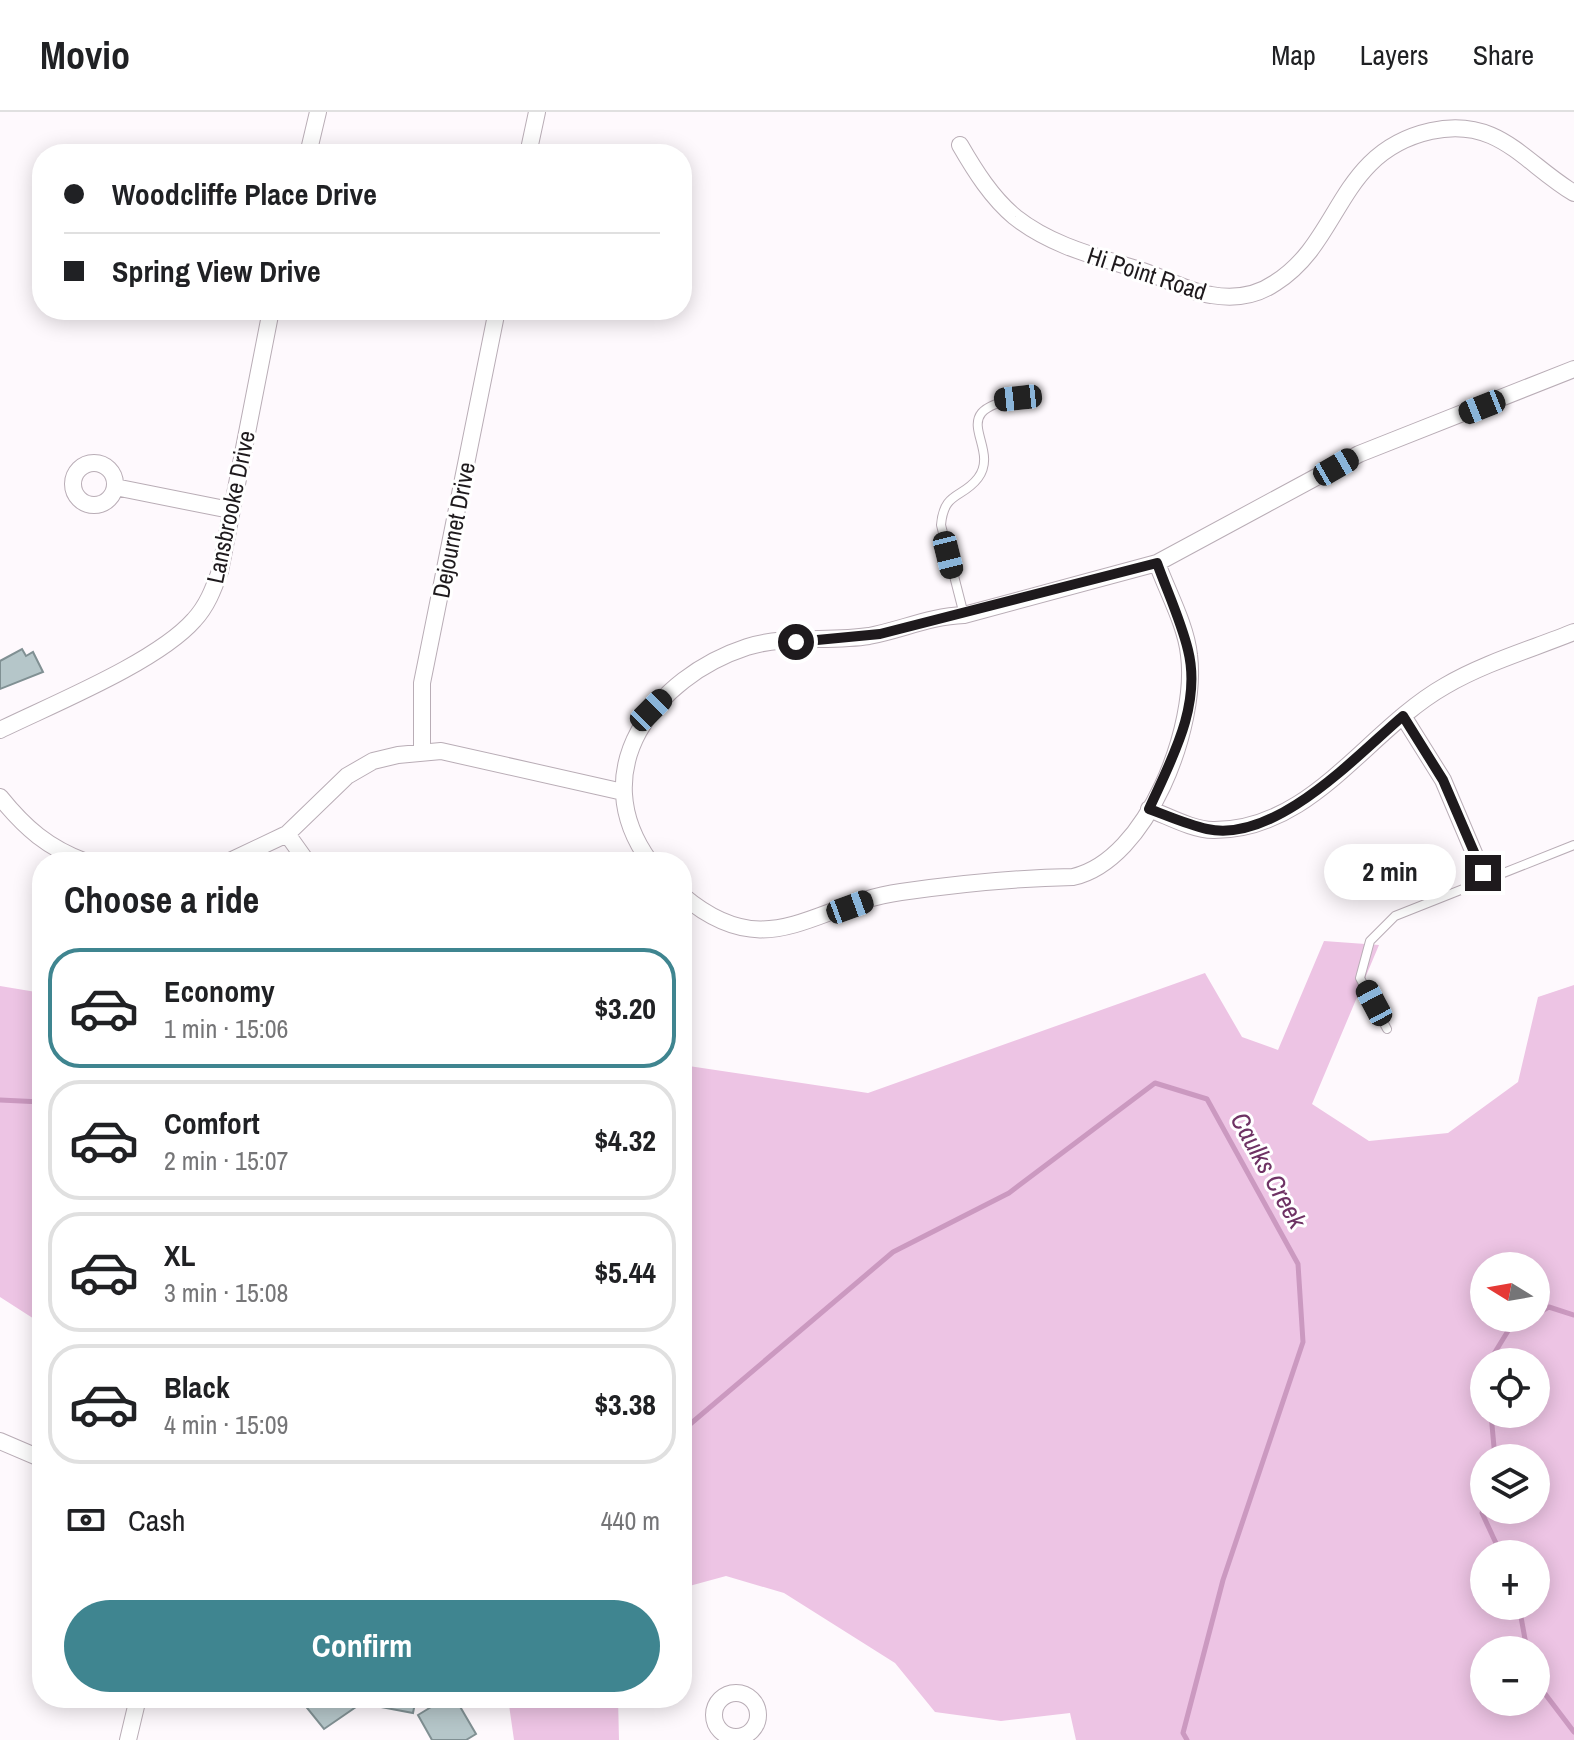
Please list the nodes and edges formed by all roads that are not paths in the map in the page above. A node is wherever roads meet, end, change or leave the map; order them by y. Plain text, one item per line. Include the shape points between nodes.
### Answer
1 (318, 112) edge
2 (537, 112) edge
3 (310, 144) edge
4 (530, 144) edge
5 (960, 145) dead end
6 (1574, 193) edge
7 (269, 320) edge
8 (495, 320) edge
9 (1574, 369) edge
10 (1037, 396) dead end
11 (115, 487) dead end
12 (230, 510) junction
13 (1157, 563) junction
14 (964, 615) junction
15 (1574, 632) edge
16 (1403, 716) junction
17 (0, 730) edge
18 (422, 751) junction
19 (623, 792) junction
20 (0, 797) edge
21 (1149, 809) junction
22 (287, 834) junction
23 (1574, 845) edge
24 (60, 852) edge
25 (249, 852) edge
26 (300, 852) edge
27 (645, 852) edge
28 (1485, 879) junction
29 (692, 902) edge
30 (1387, 1029) dead end
31 (0, 1441) edge
32 (32, 1455) edge
33 (136, 1708) edge
34 (128, 1740) edge

1 - 3 street
2 - 4 street
5 - 6 street, Hi Point Road via 980,179 1015,216 1054,241 1210,295 1249,296 1276,283 1313,248 1358,173 1387,149 1430,131 1466,128 1497,135
7 - 12 street, Lansbrooke Drive
8 - 18 street, Dejournet Drive via 422,683
9 - 13 street via 1359,454
10 - 14 lane via 999,400 983,411 977,428 984,463 979,477 949,498 942,512
11 - 12 street
12 - 17 street, Lansbrooke Drive via 220,571 193,621 163,648
13 - 14 street
13 - 21 street via 1189,652 1190,685 1186,725
14 - 19 street via 843,640 749,646 717,661 681,680 651,710 635,733
15 - 16 street via 1446,685
16 - 21 street via 1294,809 1259,825 1210,830
16 - 28 street via 1443,780
18 - 19 street
18 - 22 street via 373,761 347,776
19 - 27 street
20 - 24 street via 33,835
21 - 29 street via 1132,840 1091,873 1073,877 900,892 777,929 736,927
22 - 25 street
22 - 26 street
23 - 28 lane
28 - 30 lane via 1395,916 1370,941 1360,978
31 - 32 street
33 - 34 street

